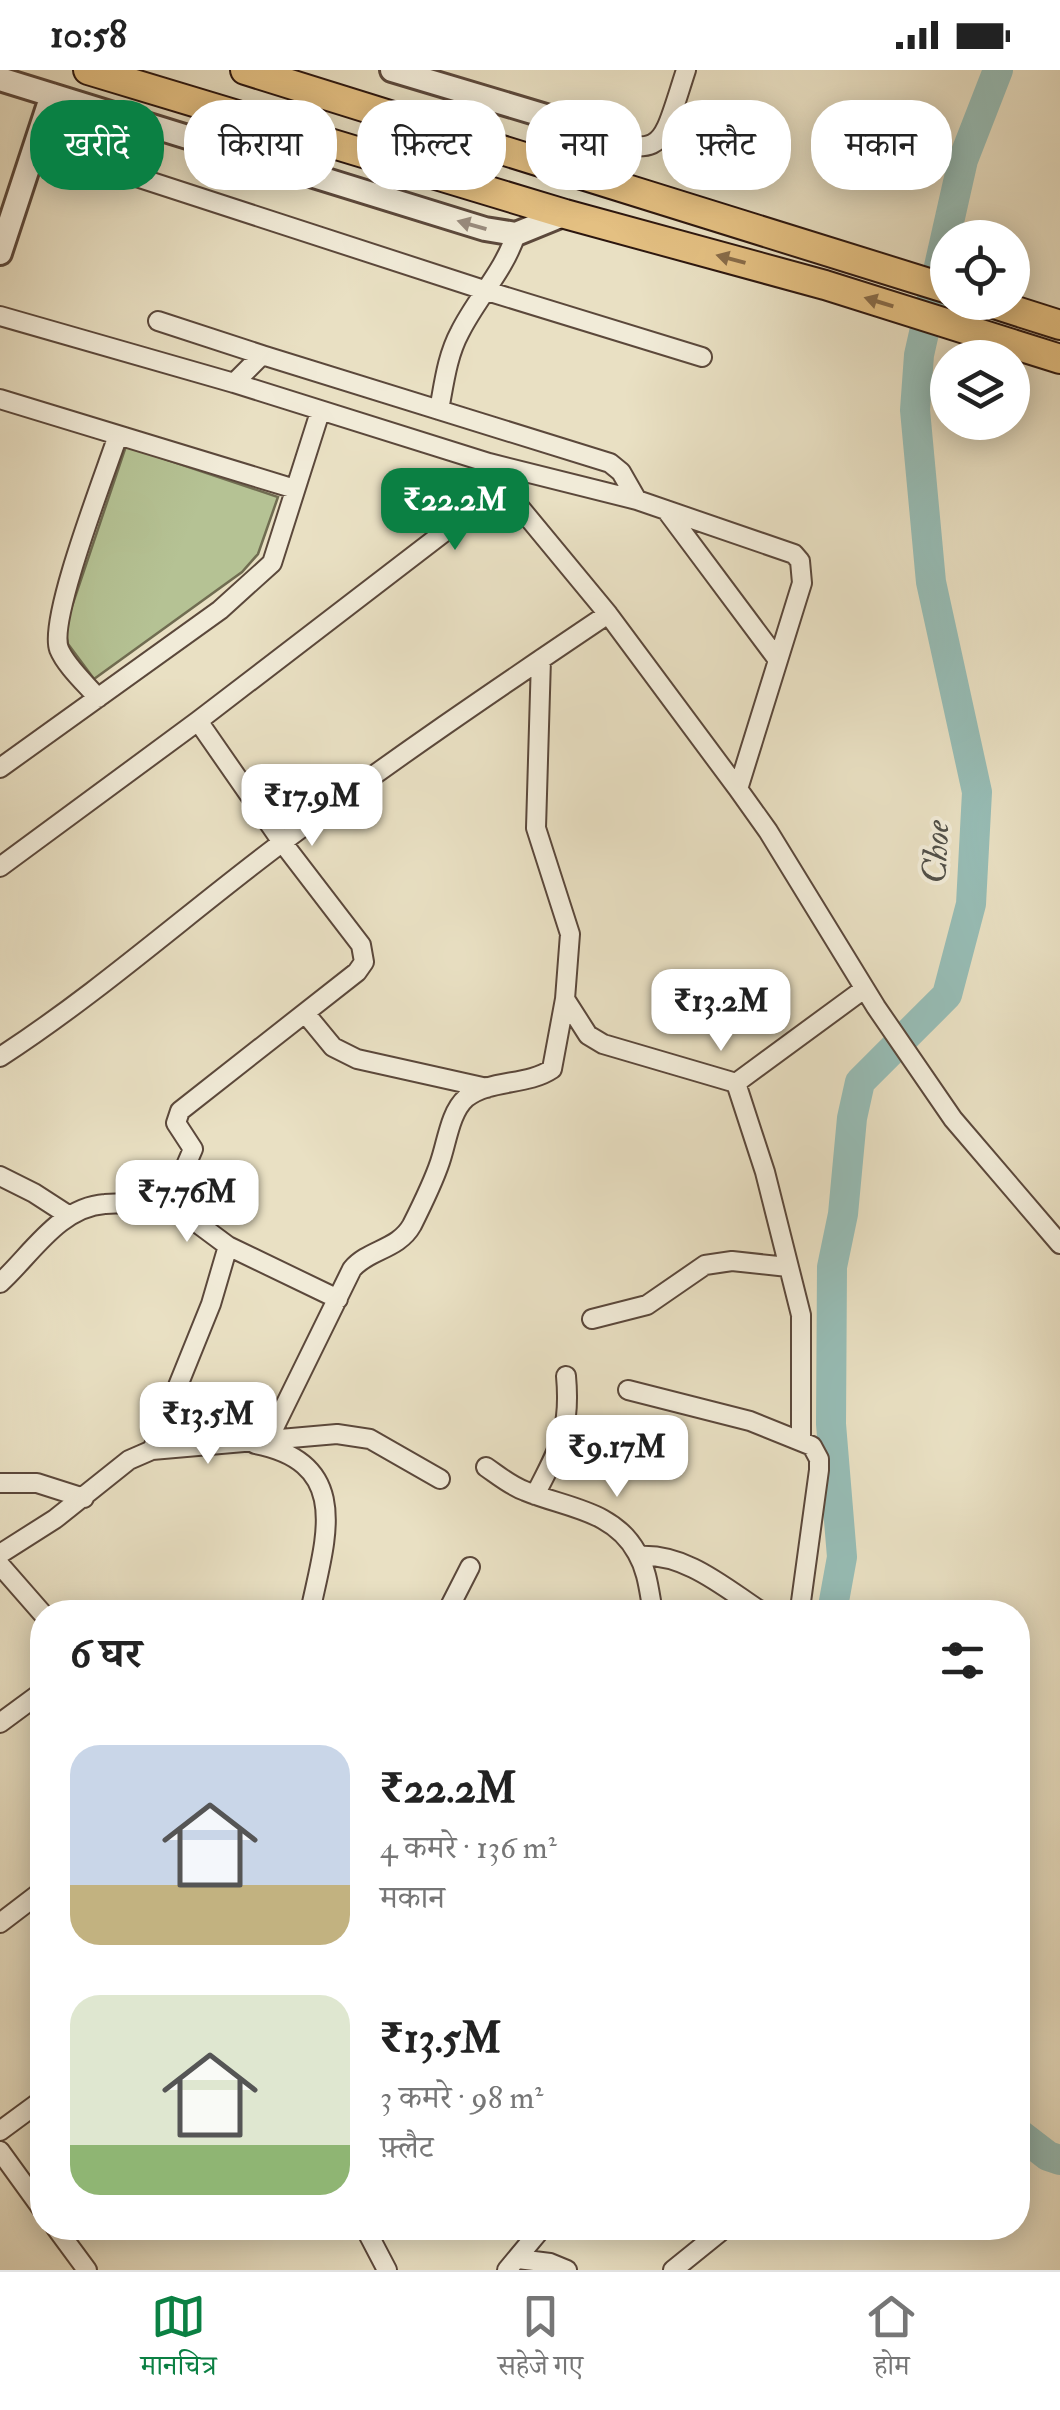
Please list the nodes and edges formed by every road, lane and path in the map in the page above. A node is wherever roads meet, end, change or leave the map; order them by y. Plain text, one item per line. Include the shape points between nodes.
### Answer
1 (88, 70) edge
2 (246, 70) edge
3 (392, 70) edge
4 (686, 70) edge
5 (0, 79) edge
6 (52, 95) junction
7 (50, 100) edge
8 (526, 111) edge
9 (642, 147) edge
10 (526, 156) edge
11 (30, 162) edge
12 (164, 186) edge
13 (635, 190) edge
14 (565, 214) junction
15 (516, 234) junction
16 (0, 253) edge
17 (930, 283) edge
18 (487, 292) junction
19 (1030, 315) edge
20 (0, 316) edge
21 (158, 321) dead end
22 (1060, 324) edge
23 (262, 356) junction
24 (702, 357) dead end
25 (1060, 359) edge
26 (234, 384) junction
27 (0, 399) edge
28 (439, 410) junction
29 (320, 412) junction
30 (118, 435) junction
31 (490, 463) junction
32 (503, 487) junction
33 (295, 489) junction
34 (638, 500) junction
35 (666, 510) junction
36 (608, 614) junction
37 (541, 659) junction
38 (778, 660) junction
39 (98, 698) junction
40 (198, 721) junction
41 (0, 768) edge
42 (738, 790) junction
43 (282, 842) junction
44 (0, 867) edge
45 (864, 989) junction
46 (566, 999) junction
47 (305, 1013) junction
48 (0, 1057) edge
49 (736, 1083) junction
50 (488, 1088) junction
51 (0, 1176) edge
52 (168, 1208) junction
53 (68, 1215) junction
54 (1060, 1244) edge
55 (228, 1246) junction
56 (788, 1267) junction
57 (0, 1283) edge
58 (338, 1299) junction
59 (592, 1320) dead end
60 (566, 1376) dead end
61 (628, 1390) dead end
62 (268, 1438) junction
63 (801, 1440) junction
64 (245, 1442) junction
65 (152, 1450) junction
66 (486, 1466) dead end
67 (440, 1479) dead end
68 (0, 1483) edge
69 (535, 1495) junction
70 (84, 1498) junction
71 (0, 1554) edge
72 (639, 1556) junction
73 (0, 1566) edge
74 (470, 1567) dead end
75 (30, 1600) edge
76 (312, 1600) edge
77 (454, 1600) edge
78 (651, 1600) edge
79 (744, 1600) edge
80 (801, 1600) edge
81 (30, 1701) edge
82 (0, 1723) edge
83 (30, 1901) edge
84 (0, 1923) edge
85 (30, 2109) edge
86 (0, 2131) edge
87 (0, 2151) edge
88 (30, 2192) edge
89 (65, 2240) edge
90 (371, 2240) edge
91 (532, 2240) edge
92 (709, 2240) edge
93 (513, 2264) edge
94 (88, 2270) edge
95 (387, 2270) edge
96 (567, 2270) edge
97 (673, 2270) edge

1 - 14 main road
2 - 10 main road
3 - 8 street
4 - 9 street via 665,136
5 - 6 street
6 - 7 street
15 -> 6 street
11 - 16 street
12 - 18 street
13 - 17 main road
14 - 15 street
25 -> 14 main road
15 - 18 street
18 - 24 street
18 - 28 street via 451,354
19 - 22 main road
20 - 26 street
21 - 23 street
23 - 26 street
23 - 28 street
26 - 29 street
27 - 30 street
28 - 34 street via 610,463
29 - 31 street
29 - 33 street
30 - 33 street
30 - 39 street via 58,626 59,648
31 - 32 street
31 - 34 street
32 - 36 street
32 - 40 street
33 - 39 street via 272,563 220,610
34 - 35 street
35 - 38 street
35 - 38 street via 800,561 802,583
36 - 37 street
36 - 42 street
37 - 43 street
37 - 46 street via 534,804 570,934
38 - 42 street
39 - 41 street
40 - 43 street
40 - 44 street
42 - 45 street
43 - 47 street via 365,954 357,972
43 - 48 street
45 - 49 street
45 - 54 street via 953,1119
46 - 49 street via 588,1035 603,1044
46 - 50 street via 552,1069
47 - 50 street via 333,1046 356,1059
47 - 52 street via 180,1111 176,1123 193,1149
49 - 56 street
50 - 58 street via 458,1106 439,1166 405,1234 358,1262
51 - 53 street
52 - 53 street via 105,1204
52 - 55 street
53 - 57 street
55 - 58 street
55 - 65 street
56 - 59 street via 732,1261 705,1266 646,1305
56 - 63 street via 800,1315
58 - 62 street
60 - 69 street via 565,1430
61 - 63 street
62 - 64 street
62 - 67 street via 370,1439
63 - 80 street via 812,1446 819,1470
64 - 65 street
64 - 76 street via 292,1454 314,1472 324,1492
65 - 70 street via 129,1460
66 - 69 street
68 - 70 street via 36,1483
69 - 72 street via 609,1522
70 - 71 street
72 - 78 street
72 - 79 street via 672,1558
73 - 75 street
74 - 77 street
81 - 82 street
83 - 84 street
85 - 86 street
87 - 88 street
89 - 94 street
90 - 95 street
91 - 93 street
92 - 97 street
93 - 96 street via 550,2263

